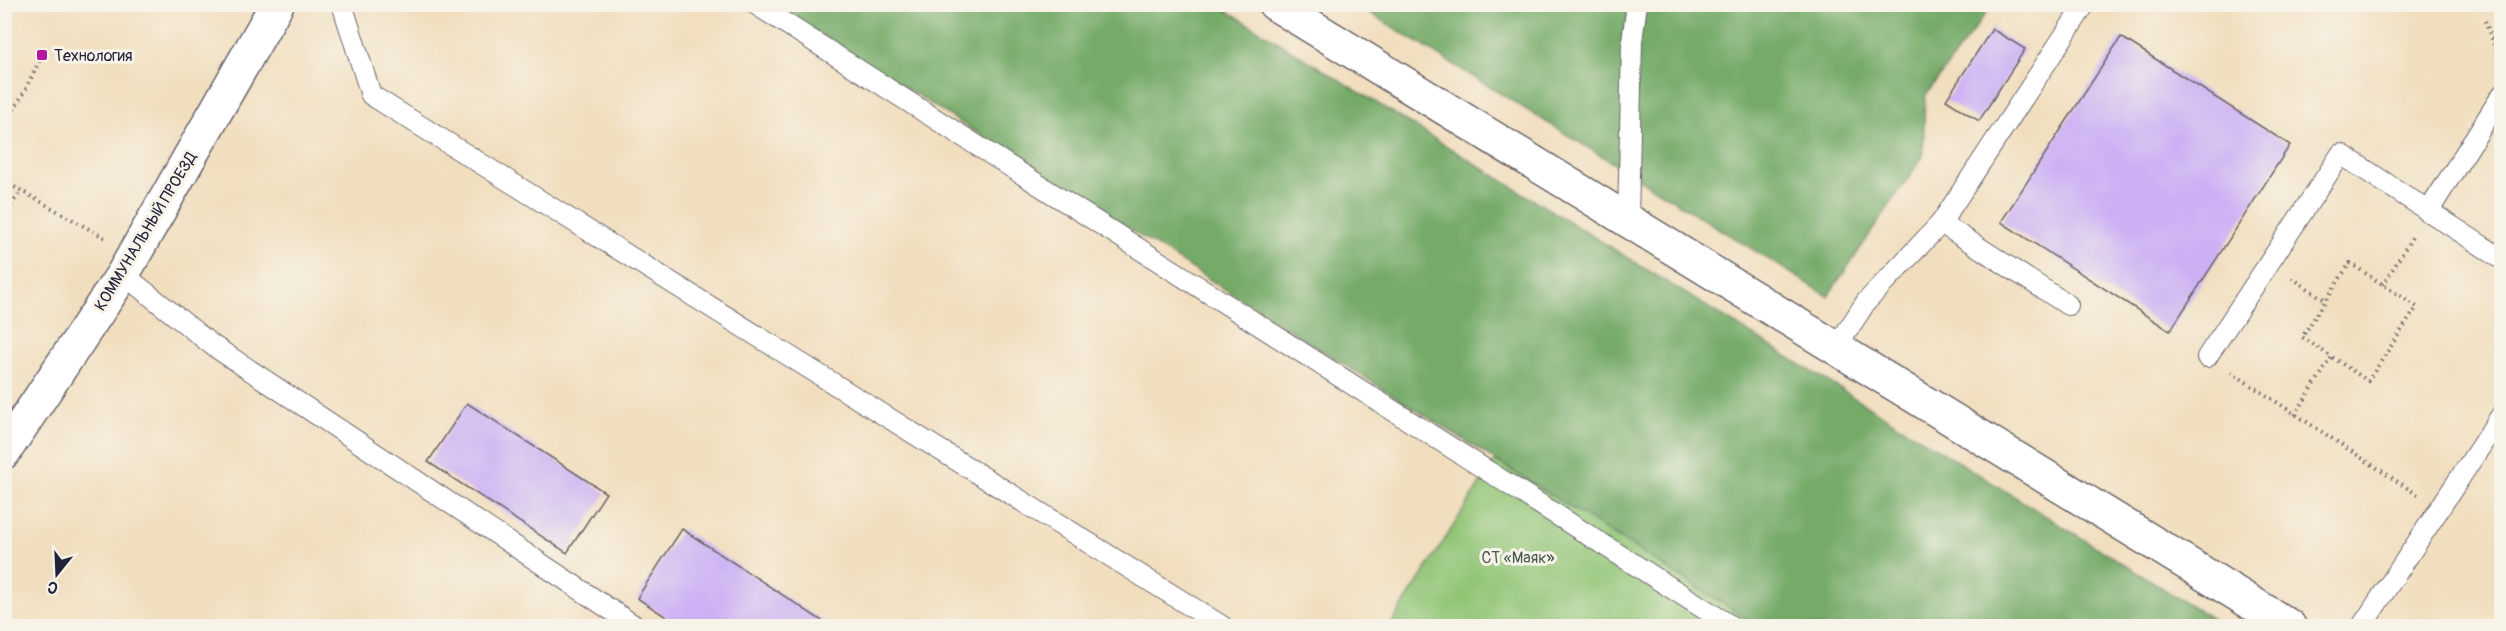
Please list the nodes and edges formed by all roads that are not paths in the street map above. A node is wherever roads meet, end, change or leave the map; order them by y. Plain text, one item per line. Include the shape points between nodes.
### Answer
1 (277, 4) edge
2 (342, 4) edge
3 (755, 4) edge
4 (1275, 4) edge
5 (1636, 4) edge
6 (2085, 4) edge
7 (2502, 95) edge
8 (2428, 212) junction
9 (1628, 220) junction
10 (1941, 223) junction
11 (2502, 259) edge
12 (128, 265) junction
13 (2068, 305) dead end
14 (1836, 348) junction
15 (2207, 357) road end
16 (2502, 414) edge
17 (4, 452) edge
18 (635, 627) edge
19 (1222, 627) edge
20 (1731, 627) edge
21 (2289, 627) edge
22 (2362, 627) edge

1 - 12 street, КОММУНАЛЬНЫЙ ПРОЕЗД
2 - 19 lane via 371,95
3 - 20 lane
4 - 9 street
5 - 9 lane
6 - 10 lane
7 - 8 lane
8 - 11 lane
8 - 15 lane via 2341,154
9 - 14 street
10 - 13 lane
10 - 14 lane via 1866,302
12 - 17 street, КОММУНАЛЬНЫЙ ПРОЕЗД
12 - 18 lane via 212,345
14 - 21 street
16 - 22 lane

